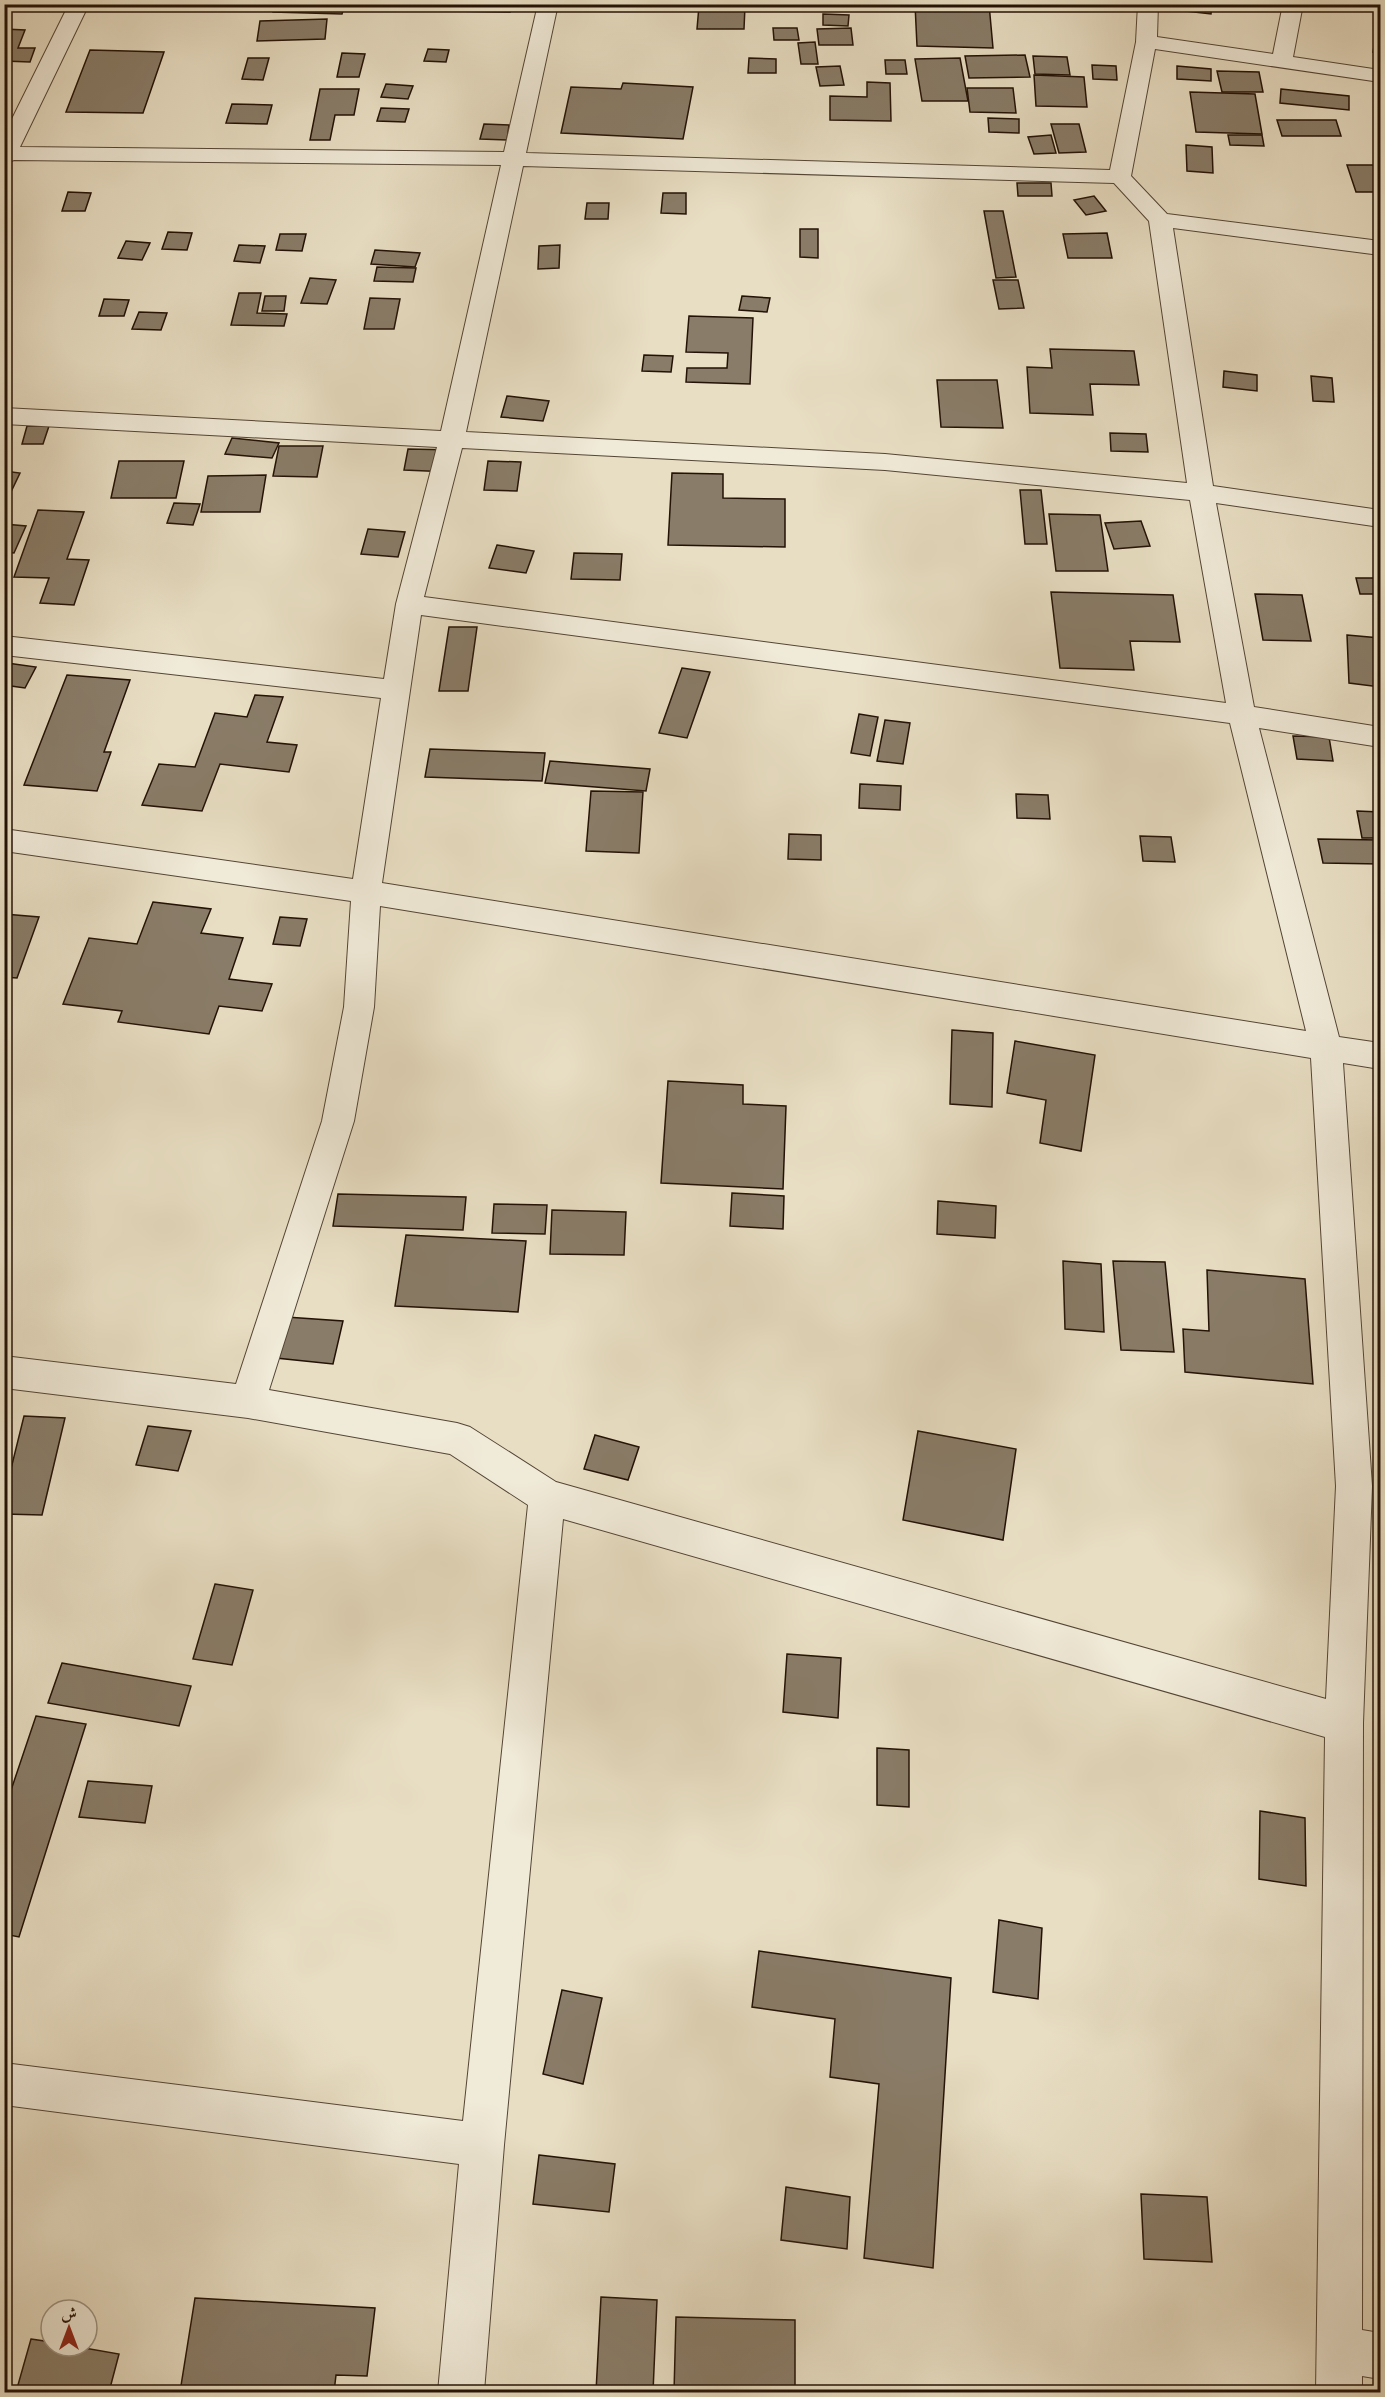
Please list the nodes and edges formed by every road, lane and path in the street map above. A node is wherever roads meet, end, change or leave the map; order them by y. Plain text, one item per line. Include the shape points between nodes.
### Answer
1 (79, 4) edge
2 (548, 4) edge
3 (1149, 4) edge
4 (1293, 4) edge
5 (1146, 42) junction
6 (1282, 62) junction
7 (1380, 76) edge
8 (5, 155) edge
9 (513, 159) junction
10 (1120, 177) junction
11 (1160, 220) junction
12 (1380, 248) edge
13 (4, 416) edge
14 (452, 438) junction
15 (1201, 493) junction
16 (1380, 518) edge
17 (409, 604) junction
18 (4, 645) edge
19 (396, 690) junction
20 (1242, 715) junction
21 (1380, 737) edge
22 (4, 840) edge
23 (366, 892) junction
24 (1326, 1047) junction
25 (1380, 1056) edge
26 (4, 1372) edge
27 (248, 1402) junction
28 (1367, 1489) edge
29 (547, 1497) junction
30 (1344, 1723) junction
31 (4, 2084) edge
32 (482, 2145) junction
33 (1353, 2366) edge
34 (461, 2392) edge

1 - 8 street
2 - 9 street
3 - 5 street
4 - 6 street
5 - 6 street
5 - 10 street
6 - 7 street
8 - 9 street
9 - 10 street
9 - 14 street
10 - 11 street
11 - 12 street
11 - 15 street
13 - 14 street
14 - 15 street via 885,462
14 - 17 street
15 - 16 street
15 - 20 street
17 - 19 street
17 - 20 street
18 - 19 street
19 - 23 street
20 - 21 street
20 - 24 street
22 - 23 street
23 - 24 street
23 - 27 street via 359,1007 338,1120
24 - 25 street
24 - 28 street
26 - 27 street
27 - 29 street via 457,1439
28 - 30 street
29 - 30 street
29 - 32 street
30 - 33 street
31 - 32 street
32 - 34 street

